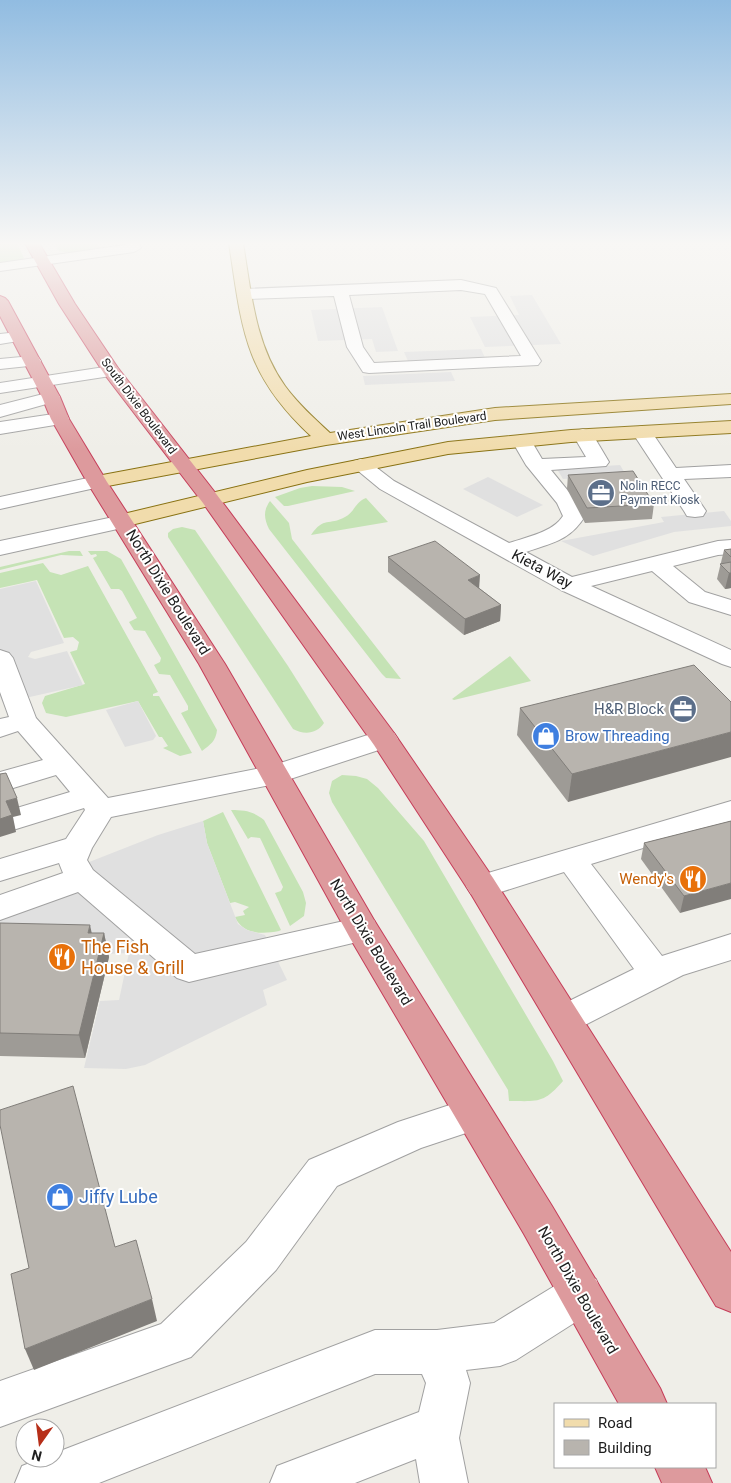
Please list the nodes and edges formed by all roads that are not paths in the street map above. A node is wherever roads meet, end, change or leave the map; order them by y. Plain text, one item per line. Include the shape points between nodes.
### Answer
1 (3, 312) edge
2 (73, 312) edge
3 (247, 312) edge
4 (346, 312) edge
5 (504, 312) edge
6 (18, 337) junction
7 (0, 339) edge
8 (32, 361) junction
9 (0, 364) edge
10 (112, 371) junction
11 (0, 388) edge
12 (46, 389) junction
13 (731, 399) edge
14 (0, 411) edge
15 (60, 419) junction
16 (731, 427) edge
17 (0, 428) edge
18 (642, 432) junction
19 (583, 436) junction
20 (326, 439) junction
21 (522, 441) junction
22 (361, 465) junction
23 (184, 466) junction
24 (536, 466) junction
25 (731, 470) edge
26 (670, 474) junction
27 (97, 482) junction
28 (210, 499) junction
29 (0, 503) edge
30 (695, 511) dead end
31 (123, 521) junction
32 (731, 547) edge
33 (0, 548) edge
34 (508, 551) junction
35 (656, 563) junction
36 (568, 584) junction
37 (731, 608) edge
38 (0, 658) edge
39 (731, 658) edge
40 (12, 724) edge
41 (384, 739) junction
42 (61, 764) junction
43 (275, 775) junction
44 (0, 782) edge
45 (95, 803) junction
46 (731, 811) edge
47 (0, 824) edge
48 (571, 859) junction
49 (78, 863) junction
50 (0, 870) edge
51 (482, 886) junction
52 (0, 887) edge
53 (0, 908) edge
54 (362, 929) junction
55 (731, 947) edge
56 (656, 974) junction
57 (565, 1019) junction
58 (474, 1114) junction
59 (731, 1291) edge
60 (581, 1294) junction
61 (437, 1352) junction
62 (643, 1403) edge
63 (0, 1404) edge
64 (437, 1428) junction
65 (680, 1468) edge
66 (39, 1483) edge
67 (294, 1483) edge
68 (444, 1483) edge
69 (688, 1483) edge

1 - 6 highway
2 - 10 highway, South Dixie Boulevard
3 - 20 main road via 260,356 273,382 303,418
4 - 5 street via 355,347 369,368 532,360
6 - 7 street
6 - 8 highway
8 - 9 street
8 - 12 highway
10 - 12 street
10 - 23 highway, South Dixie Boulevard
11 - 12 street
12 - 14 street
12 - 15 highway
13 - 20 main road, West Lincoln Trail Boulevard via 495,414
15 - 17 street
15 - 27 highway
16 - 18 main road, West Lincoln Trail Boulevard
18 - 19 main road, West Lincoln Trail Boulevard
18 - 26 street
19 - 21 main road, West Lincoln Trail Boulevard
19 - 24 street via 599,462
20 - 23 main road, West Lincoln Trail Boulevard
21 - 22 main road, West Lincoln Trail Boulevard via 448,448
21 - 24 street
22 - 28 main road, West Lincoln Trail Boulevard
22 - 34 street, Kieta Way via 387,485
23 - 27 main road, West Lincoln Trail Boulevard
23 - 28 highway
24 - 34 street via 566,501 574,516 568,526 551,536
25 - 26 street
26 - 30 street
27 - 29 street
27 - 31 highway, North Dixie Boulevard
28 - 31 main road, West Lincoln Trail Boulevard
28 - 41 highway
31 - 33 street
31 - 43 highway, North Dixie Boulevard via 212,664
32 - 35 street
34 - 36 street, Kieta Way
35 - 36 street
35 - 37 street via 697,597
36 - 39 street, Kieta Way
38 - 40 street
40 - 42 street
41 - 43 street
41 - 51 highway
42 - 44 street
42 - 45 street
43 - 45 street
43 - 54 highway, North Dixie Boulevard
45 - 47 street
45 - 49 street
46 - 48 street
48 - 51 street
48 - 56 street
49 - 50 street
49 - 52 street
49 - 53 street
49 - 54 street via 189,969
51 - 57 highway
54 - 58 highway, North Dixie Boulevard
55 - 56 street
56 - 57 street
57 - 59 highway
58 - 60 highway, North Dixie Boulevard
58 - 63 street via 412,1134 323,1174 261,1256 175,1341
60 - 61 street via 500,1344
60 - 62 highway, North Dixie Boulevard
61 - 64 street via 448,1382
61 - 66 street via 376,1352
64 - 67 street
64 - 68 street
65 - 69 highway

